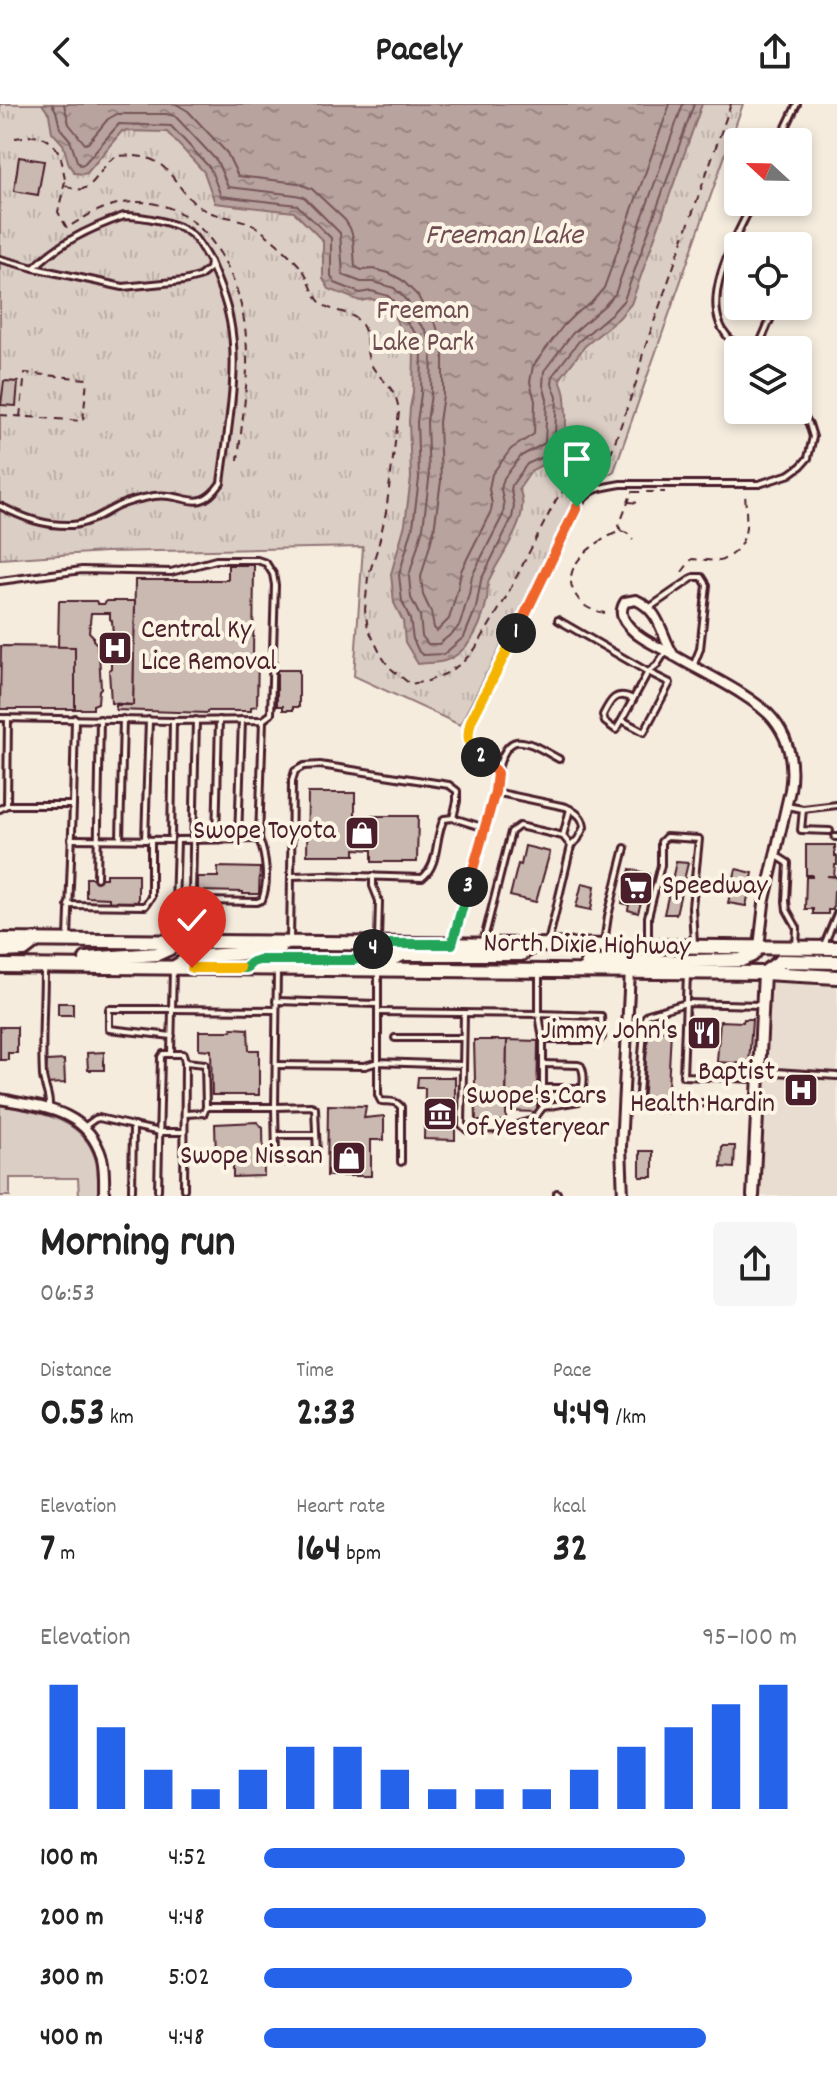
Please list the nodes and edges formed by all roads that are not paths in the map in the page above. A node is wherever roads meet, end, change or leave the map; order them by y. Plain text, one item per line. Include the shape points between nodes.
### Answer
1 (797, 104) edge
2 (786, 128) edge
3 (747, 216) edge
4 (0, 259) edge
5 (210, 262) junction
6 (34, 268) junction
7 (728, 336) edge
8 (809, 424) edge
9 (0, 506) edge
10 (0, 581) edge
11 (649, 608) junction
12 (558, 620) dead end
13 (670, 653) junction
14 (692, 667) junction
15 (648, 672) junction
16 (633, 699) junction
17 (0, 718) edge
18 (8, 718) junction
19 (75, 718) junction
20 (100, 719) junction
21 (123, 719) junction
22 (149, 720) junction
23 (196, 720) junction
24 (219, 720) junction
25 (242, 720) junction
26 (263, 720) junction
27 (622, 720) junction
28 (173, 721) junction
29 (559, 759) dead end
30 (497, 773) junction
31 (495, 792) junction
32 (7, 805) junction
33 (73, 805) junction
34 (837, 805) edge
35 (786, 806) junction
36 (0, 809) edge
37 (570, 809) junction
38 (803, 809) junction
39 (453, 818) junction
40 (485, 828) junction
41 (830, 831) dead end
42 (563, 836) junction
43 (71, 839) junction
44 (98, 839) junction
45 (120, 839) junction
46 (216, 839) junction
47 (238, 839) junction
48 (259, 839) junction
49 (148, 840) junction
50 (174, 840) junction
51 (193, 840) junction
52 (571, 846) junction
53 (625, 848) dead end
54 (775, 855) junction
55 (291, 876) junction
56 (373, 876) junction
57 (97, 878) dead end
58 (96, 898) dead end
59 (68, 905) junction
60 (96, 906) junction
61 (837, 914) edge
62 (0, 940) edge
63 (37, 940) junction
64 (68, 941) junction
65 (174, 942) junction
66 (290, 943) junction
67 (372, 943) junction
68 (452, 944) junction
69 (483, 944) junction
70 (604, 945) junction
71 (541, 946) junction
72 (648, 946) junction
73 (694, 946) junction
74 (759, 947) junction
75 (796, 947) junction
76 (823, 948) junction
77 (837, 948) edge
78 (0, 951) edge
79 (837, 962) edge
80 (3, 966) edge
81 (44, 966) junction
82 (173, 968) junction
83 (246, 968) junction
84 (277, 968) junction
85 (378, 969) junction
86 (497, 970) junction
87 (539, 971) junction
88 (630, 971) junction
89 (687, 972) junction
90 (764, 973) junction
91 (837, 977) edge
92 (276, 1001) junction
93 (686, 1003) junction
94 (378, 1004) junction
95 (762, 1006) junction
96 (172, 1009) junction
97 (276, 1010) junction
98 (378, 1012) junction
99 (464, 1013) junction
100 (539, 1014) junction
101 (172, 1036) junction
102 (395, 1038) dead end
103 (463, 1038) junction
104 (543, 1040) junction
105 (171, 1053) junction
106 (185, 1062) junction
107 (378, 1062) junction
108 (543, 1064) junction
109 (276, 1065) junction
110 (462, 1065) junction
111 (759, 1075) junction
112 (837, 1076) edge
113 (543, 1088) junction
114 (583, 1088) junction
115 (0, 1099) edge
116 (757, 1106) junction
117 (206, 1107) junction
118 (275, 1107) junction
119 (543, 1107) junction
120 (49, 1109) junction
121 (184, 1114) junction
122 (133, 1126) junction
123 (83, 1128) junction
124 (160, 1132) junction
125 (184, 1132) junction
126 (276, 1135) junction
127 (316, 1135) junction
128 (401, 1162) dead end
129 (184, 1189) dead end
130 (132, 1190) dead end
131 (158, 1190) dead end
132 (104, 1196) edge
133 (623, 1196) edge
134 (753, 1196) edge

1 - 2 lane
3 - 7 lane via 717,285 718,320
4 - 6 lane
5 - 6 lane via 199,277 123,287
5 - 6 lane via 192,235 162,222 124,216 59,247
5 - 9 lane via 224,296 233,344 221,483 213,494 203,501 162,495 139,499 76,525 34,522
8 - 30 lane via 813,437 808,458 790,474 759,484 621,484 587,493 471,721 472,749
10 - 26 lane via 82,570 171,572 216,560 266,563 275,585 271,714
11 - 13 street
11 - 13 street via 630,600 622,606 622,616 633,631
11 - 14 lane via 694,577 705,580 700,649
12 - 15 lane
13 - 14 street
13 - 15 lane
14 - 35 street via 753,701 779,728 792,764
15 - 16 lane
15 - 27 lane via 670,683 644,732
16 - 27 lane
16 - 27 lane via 612,698 603,715 616,730
17 - 18 lane
18 - 19 lane
18 - 32 lane
19 - 20 lane
19 - 33 lane
20 - 21 lane
20 - 44 lane
21 - 22 lane
21 - 45 lane
22 - 28 lane
22 - 49 lane
23 - 24 lane
23 - 28 lane
23 - 51 lane
24 - 25 lane
24 - 46 lane
25 - 26 lane
25 - 47 lane
26 - 48 lane
28 - 50 lane
29 - 30 lane via 517,741 507,746
30 - 31 lane
31 - 37 lane
31 - 40 lane
32 - 33 lane
32 - 36 lane
33 - 43 lane
34 - 38 lane
35 - 38 lane
35 - 54 street
37 - 42 lane
37 - 52 lane via 584,827
38 - 41 lane via 801,830
39 - 40 lane
39 - 55 lane via 457,791 449,785 304,766 292,781
39 - 56 lane via 440,826 434,861 422,878
40 - 68 lane
42 - 52 lane
42 - 69 lane via 524,826 511,832
43 - 44 lane
43 - 59 lane
44 - 45 lane
44 - 57 lane
45 - 49 lane
46 - 47 lane
46 - 51 lane
47 - 48 lane
48 - 51 lane via 265,892 257,902 195,899
49 - 50 lane
49 - 60 lane via 149,902
50 - 51 lane
50 - 65 lane
52 - 71 lane
53 - 70 lane
54 - 74 street
54 - 75 lane via 788,863 786,901 797,928
55 - 56 lane
55 - 66 lane
56 - 67 lane via 379,901
58 - 60 lane
59 - 60 lane
59 - 64 lane
61 - 76 lane
62 - 63 main road, North Dixie Highway
63 - 64 main road, North Dixie Highway
63 - 78 main road via 24,950
64 - 65 main road, North Dixie Highway
65 - 66 main road, North Dixie Highway
65 - 80 main road via 157,954 15,958
66 - 67 main road, North Dixie Highway
67 - 68 main road, North Dixie Highway
67 - 82 main road via 356,951 271,950 191,957
67 - 83 main road via 366,957 354,960 259,960
68 - 69 main road, North Dixie Highway
69 - 71 main road, North Dixie Highway
70 - 71 main road, North Dixie Highway
70 - 72 main road, North Dixie Highway
71 - 85 main road via 521,954 403,954
72 - 73 main road, North Dixie Highway
72 - 73 lane via 648,917 666,837 699,839
73 - 74 main road, North Dixie Highway
74 - 75 main road, North Dixie Highway
74 - 86 main road via 741,960 507,965
75 - 76 main road, North Dixie Highway
76 - 77 main road, North Dixie Highway
79 - 90 main road via 781,961
80 - 81 main road, North Dixie Highway
81 - 82 main road, North Dixie Highway
81 - 120 lane via 43,1080
82 - 83 main road, North Dixie Highway
82 - 96 lane
83 - 84 main road, North Dixie Highway
84 - 85 main road, North Dixie Highway
84 - 92 lane
85 - 86 main road, North Dixie Highway
85 - 94 lane
86 - 87 main road, North Dixie Highway
87 - 88 main road, North Dixie Highway
87 - 100 lane
88 - 89 main road, North Dixie Highway
88 - 133 street
89 - 90 main road, North Dixie Highway
89 - 93 lane
90 - 91 main road, North Dixie Highway
90 - 95 street
92 - 94 lane
92 - 97 lane
93 - 95 lane
93 - 111 lane via 683,1076
93 - 116 lane via 645,1018 638,1106
94 - 98 lane
95 - 111 street
96 - 97 lane
96 - 101 lane
96 - 101 lane via 112,1008 107,1026 112,1031
97 - 109 lane
98 - 99 lane
98 - 107 lane
99 - 100 lane
99 - 103 lane
100 - 104 lane
100 - 104 lane via 602,1019 602,1037 596,1041
101 - 105 lane
102 - 103 lane
103 - 110 lane
104 - 108 lane
105 - 106 lane via 183,1054
105 - 124 lane via 161,1057
106 - 117 lane via 205,1064
106 - 121 lane
107 - 109 lane
107 - 110 lane
107 - 128 lane via 381,1101 401,1107
108 - 113 lane
108 - 114 lane via 581,1066
109 - 118 lane
110 - 119 lane via 464,1129 505,1129 533,1120
111 - 112 lane
111 - 116 street
113 - 114 lane
113 - 119 lane
114 - 119 lane via 579,1101
115 - 120 street
116 - 134 street
117 - 118 lane
117 - 121 lane via 204,1113
118 - 126 lane
118 - 127 lane via 315,1108
120 - 123 street
121 - 125 lane
122 - 123 lane via 99,1118
122 - 124 lane
122 - 130 lane
123 - 132 street via 104,1166
124 - 125 lane
124 - 131 lane
125 - 129 lane
126 - 127 lane
126 - 127 lane via 276,1156 283,1162 315,1160

